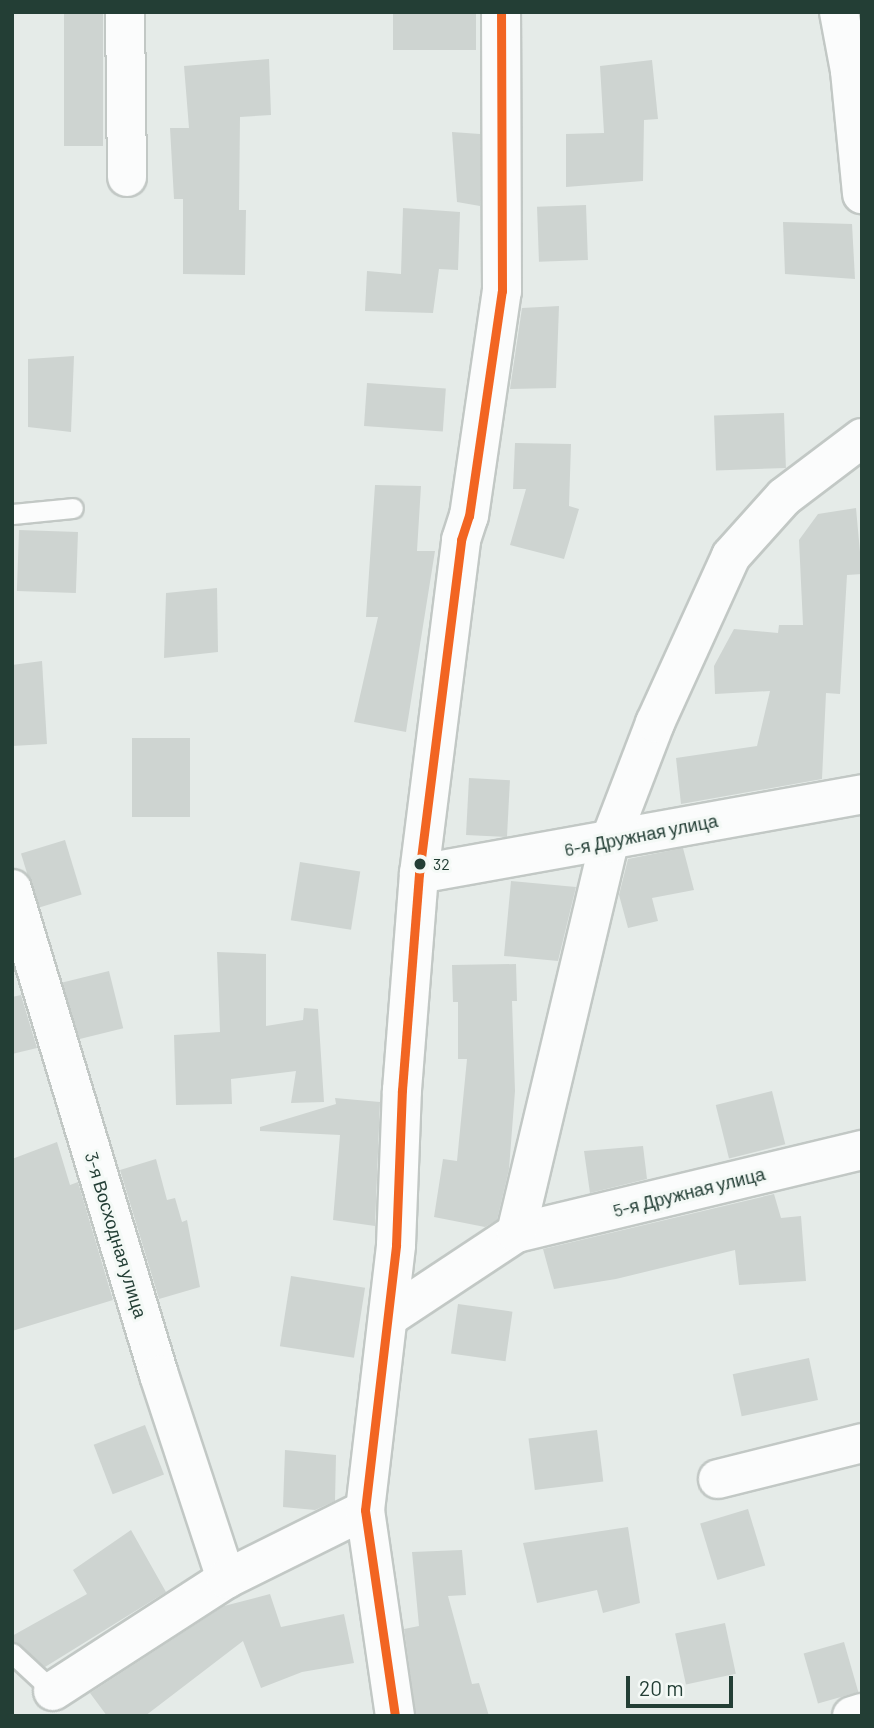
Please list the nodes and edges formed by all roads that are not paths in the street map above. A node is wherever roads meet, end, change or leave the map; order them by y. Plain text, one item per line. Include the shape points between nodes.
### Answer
1 (125, 12) edge
2 (501, 12) edge
3 (839, 12) edge
4 (857, 96) edge
5 (127, 177) dead end
6 (862, 194) edge
7 (862, 438) edge
8 (73, 508) dead end
9 (12, 514) edge
10 (862, 794) edge
11 (609, 843) junction
12 (419, 874) junction
13 (12, 889) edge
14 (862, 1150) edge
15 (516, 1233) junction
16 (389, 1317) junction
17 (862, 1443) edge
18 (718, 1479) dead end
19 (365, 1510) junction
20 (226, 1579) junction
21 (12, 1653) edge
22 (53, 1691) joint
23 (862, 1713) edge
24 (395, 1716) edge
25 (852, 1716) edge

1 - 5 street
2 - 12 street via 502,291 469,516 460,540
3 - 4 street
4 - 6 street
7 - 11 street via 784,498 732,556 655,723
8 - 9 lane
10 - 11 street, 6-я Дружная улица
11 - 12 street, 6-я Дружная улица
11 - 15 street
12 - 16 street
13 - 20 street, 3-я Восходная улица via 159,1376
14 - 15 street, 5-я Дружная улица
15 - 16 street, 5-я Дружная улица
16 - 19 street
17 - 18 street
19 - 20 street
19 - 24 street
20 - 22 street
21 - 22 lane
23 - 25 street

